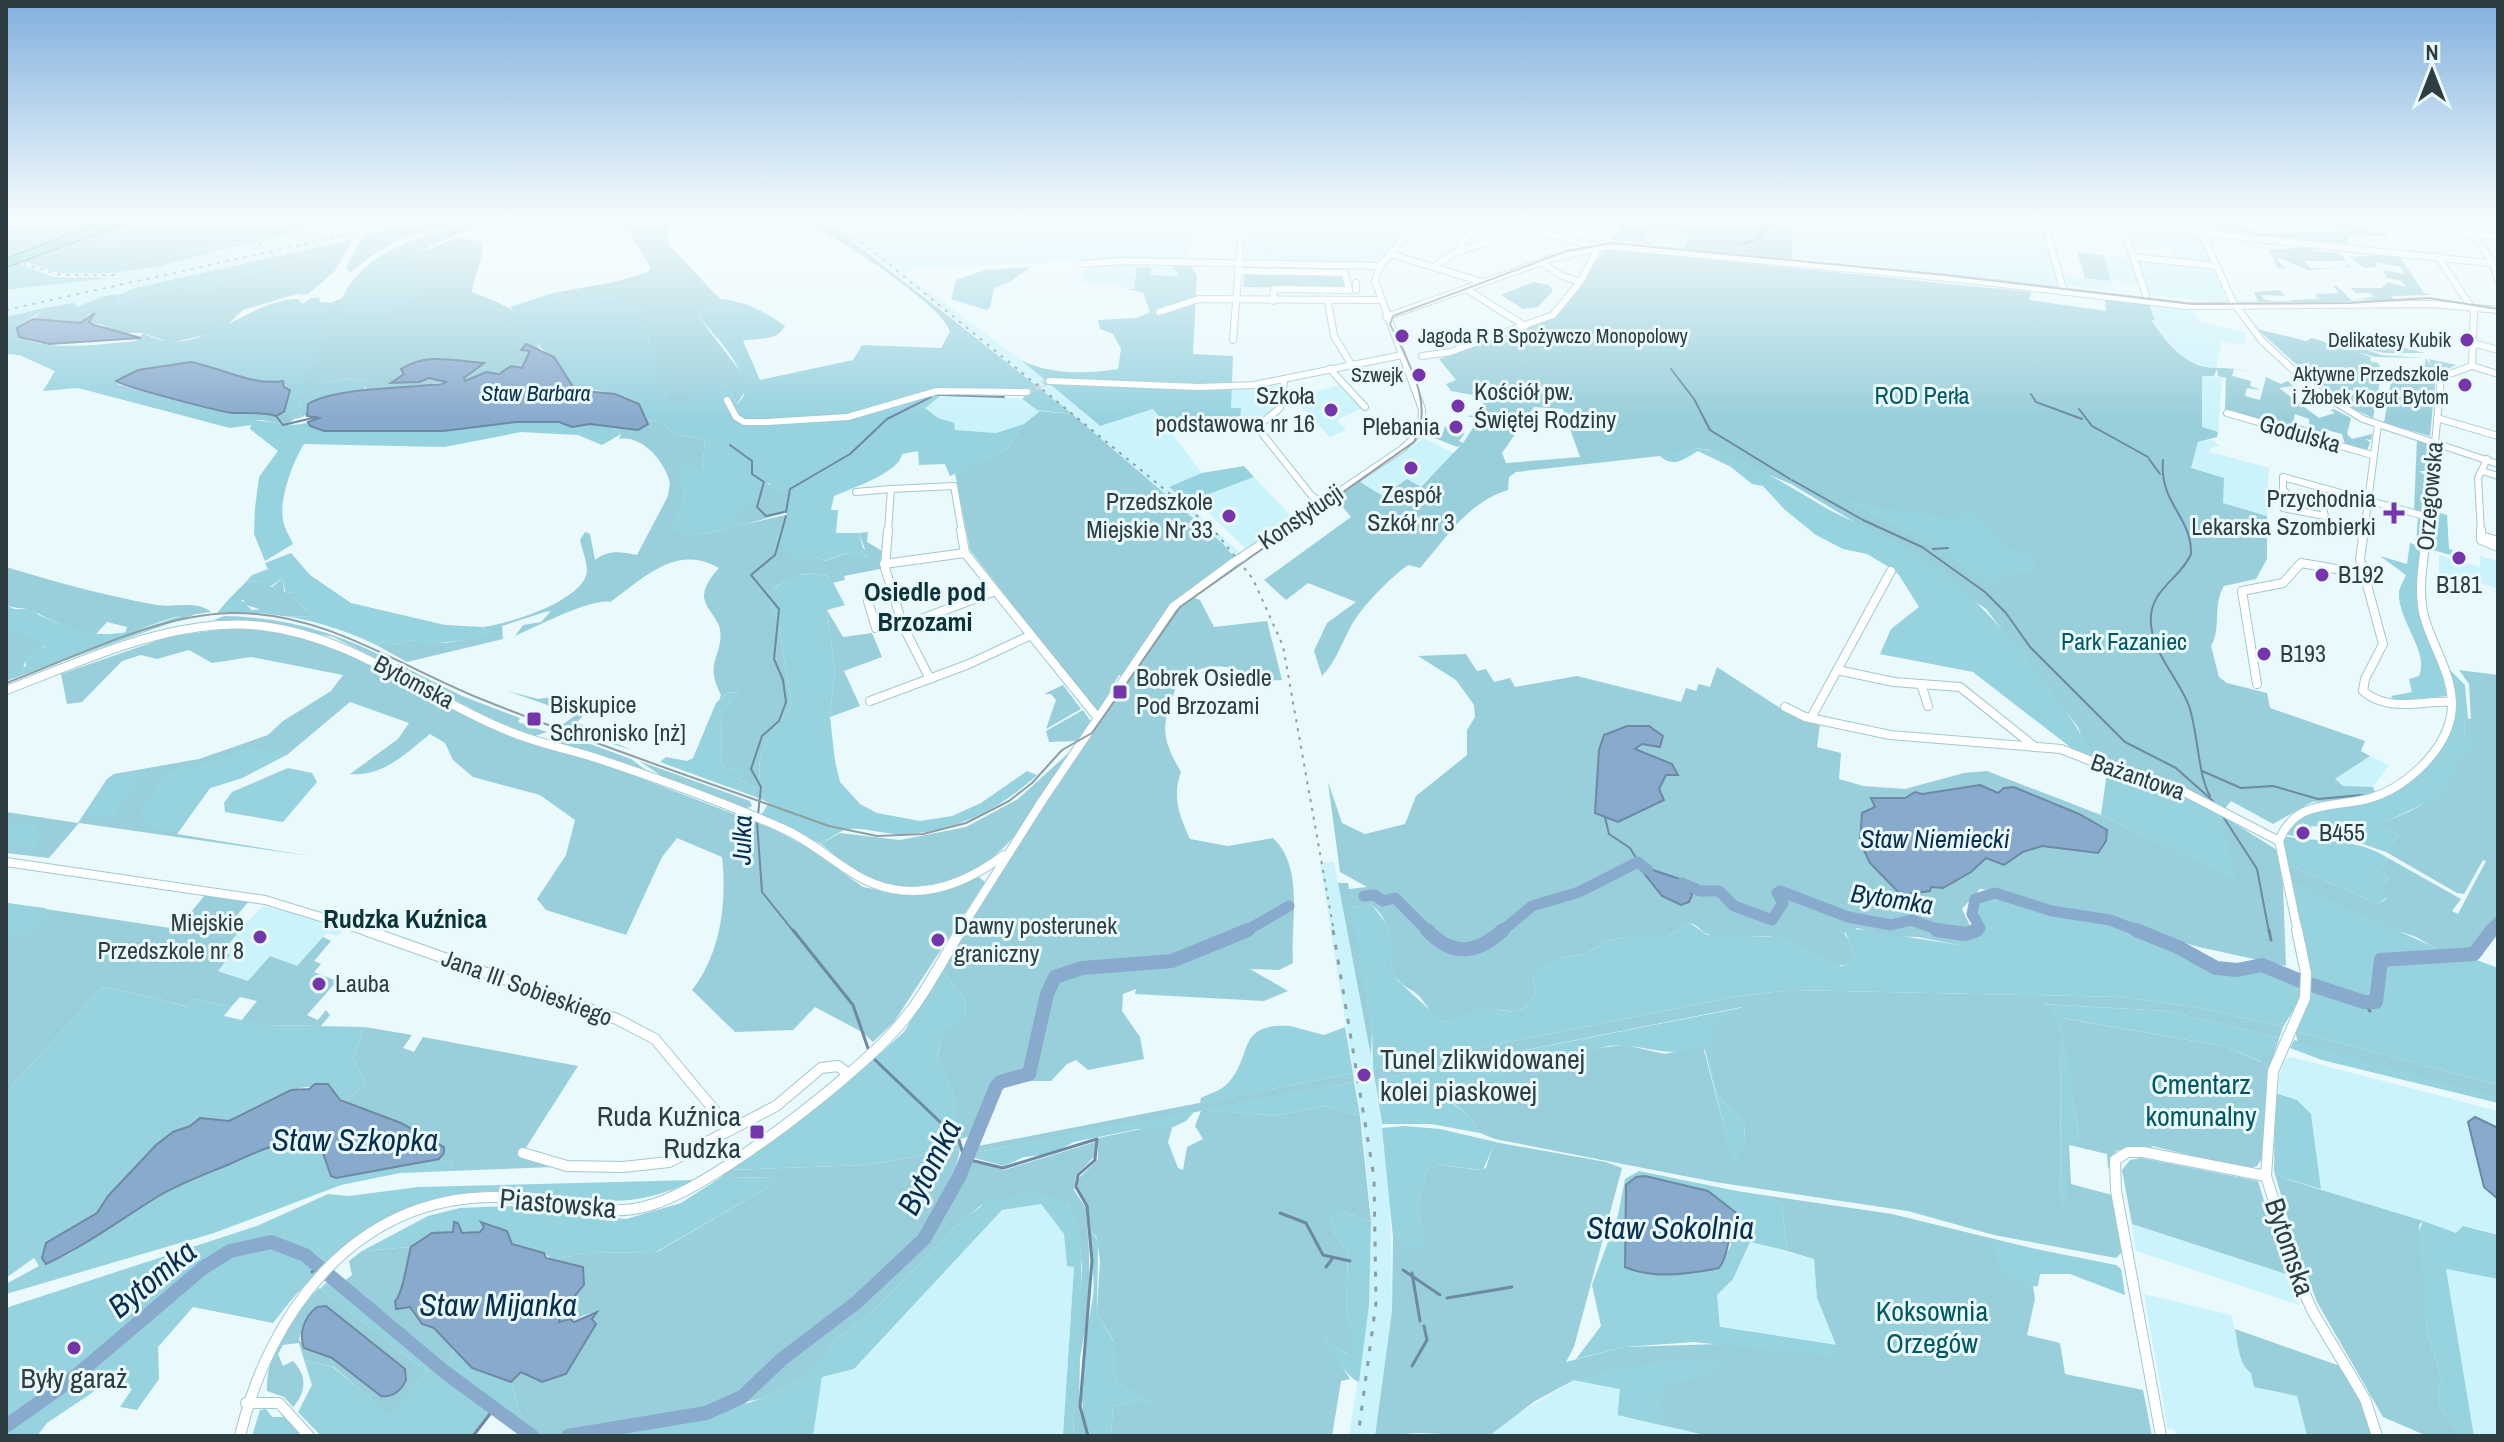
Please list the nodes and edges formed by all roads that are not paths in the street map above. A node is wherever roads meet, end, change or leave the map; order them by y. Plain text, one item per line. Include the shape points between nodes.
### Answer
1 (1237, 285) edge
2 (1352, 285) edge
3 (1376, 285) edge
4 (1474, 285) edge
5 (1577, 285) edge
6 (1998, 285) edge
7 (2062, 285) edge
8 (2143, 285) edge
9 (2226, 285) edge
10 (2457, 285) edge
11 (1353, 288) junction
12 (1466, 289) junction
13 (2064, 292) junction
14 (2146, 295) dead end
15 (1235, 300) junction
16 (1380, 300) junction
17 (1273, 301) junction
18 (1358, 301) junction
19 (1328, 302) junction
20 (2471, 307) junction
21 (2237, 308) junction
22 (2498, 310) edge
23 (1159, 312) dead end
24 (1386, 317) junction
25 (1525, 326) junction
26 (1233, 340) dead end
27 (2473, 343) junction
28 (2498, 350) edge
29 (1402, 355) junction
30 (1422, 356) dead end
31 (1351, 364) junction
32 (2472, 366) junction
33 (1330, 369) junction
34 (2498, 374) edge
35 (1049, 381) tunnel mouth
36 (1284, 382) junction
37 (1027, 392) tunnel mouth
38 (727, 400) dead end
39 (1365, 407) dead end
40 (2227, 413) dead end
41 (2437, 418) junction
42 (2378, 424) junction
43 (2498, 436) edge
44 (2435, 442) junction
45 (2372, 455) junction
46 (2487, 459) junction
47 (2498, 464) edge
48 (2482, 471) junction
49 (2498, 476) edge
50 (891, 489) junction
51 (2283, 490) junction
52 (856, 492) dead end
53 (2368, 499) junction
54 (1322, 503) junction
55 (2428, 517) junction
56 (2481, 536) junction
57 (2498, 541) edge
58 (2498, 547) edge
59 (965, 553) junction
60 (884, 564) junction
61 (1891, 571) dead end
62 (2365, 574) junction
63 (995, 591) junction
64 (868, 601) dead end
65 (903, 625) junction
66 (1029, 636) junction
67 (1837, 670) junction
68 (930, 679) junction
69 (1921, 684) junction
70 (2257, 684) dead end
71 (6, 690) edge
72 (870, 701) dead end
73 (2452, 702) junction
74 (1928, 706) dead end
75 (1785, 707) dead end
76 (1098, 718) junction
77 (1811, 718) junction
78 (2036, 748) junction
79 (2279, 841) junction
80 (1011, 849) junction
81 (6, 862) edge
82 (847, 1073) junction
83 (730, 1129) junction
84 (523, 1153) dead end
85 (2266, 1176) junction
86 (246, 1403) junction
87 (240, 1436) edge
88 (309, 1436) edge
89 (2161, 1436) edge
90 (2377, 1436) edge

1 - 15 street
2 - 11 street
3 - 16 street, Konstytucji
4 - 12 street
5 - 25 street via 1553,315
6 - 13 street
7 - 13 street
8 - 14 street
9 - 21 street
10 - 20 street
11 - 17 street via 1274,289
11 - 18 street
12 - 24 street
12 - 25 street
13 - 21 street
15 - 17 street
15 - 23 street via 1196,300
15 - 26 street
16 - 18 street
16 - 24 street, Konstytucji
17 - 19 street
18 - 19 street
19 - 31 street via 1334,336
20 - 21 street
20 - 22 street
20 - 27 street
21 - 42 street via 2262,341 2314,389 2343,410
24 - 29 street, Konstytucji
25 - 30 street
27 - 28 street
27 - 32 street
29 - 31 street
29 - 54 street, Konstytucji via 1422,409 1421,431
31 - 33 street
32 - 34 street
32 - 41 street, Orzegowska via 2441,377
33 - 36 street
33 - 39 street
35 - 36 street via 1207,390
36 - 54 street via 1280,408 1257,427
37 - 38 street via 937,391 848,417 767,422 744,422
40 - 45 street, Godulska
41 - 43 street
41 - 44 street, Orzegowska
42 - 44 street
42 - 45 street
44 - 46 street
44 - 55 street, Orzegowska
45 - 53 street
46 - 47 street
46 - 48 street
48 - 49 street
48 - 56 street
50 - 52 street
50 - 59 street via 954,486
50 - 60 street
51 - 51 street via 2321,501 2325,516 2283,508
51 - 53 street, Godulska via 2283,477 2291,477
53 - 55 street, Godulska
53 - 62 street via 2360,559
54 - 76 street, Konstytucji, bridge via 1173,607
55 - 73 street, Orzegowska via 2421,603
56 - 57 street
56 - 58 street via 2484,543
59 - 60 street
59 - 63 street
60 - 65 street
61 - 67 street
62 - 70 street via 2301,563 2283,583 2242,591
62 - 73 street via 2383,644 2363,682 2366,695 2387,704
63 - 65 street
63 - 66 street
64 - 65 street via 876,628
65 - 68 street
66 - 68 street
66 - 76 street
67 - 69 street, Bażantowa
67 - 77 street
68 - 72 street
69 - 74 street
69 - 78 street, Bażantowa via 1960,687
71 - 80 street, Bytomska via 180,631 226,625 273,627 344,645 506,730 766,822 866,881 910,891 939,888 967,878
73 - 79 street, Orzegowska via 2452,721 2416,771 2374,797 2305,809 2286,822
75 - 77 street, Bażantowa
76 - 80 street, Konstytucji
77 - 78 street, Bażantowa via 1900,737
78 - 79 street, Bażantowa via 2061,749 2171,785
79 - 85 street, Bytomska via 2306,973 2305,998 2273,1071
80 - 82 street, Piastowska via 899,1026
81 - 83 street, Jana III Sobieskiego via 265,900 316,913 617,1019 655,1039
82 - 83 street via 838,1066 821,1068 788,1098
82 - 86 street, Piastowska via 698,1184 655,1205 604,1210 500,1197 463,1199 392,1222 313,1284 274,1336
83 - 84 street via 681,1157 654,1164 567,1166
85 - 89 street via 2136,1151 2119,1155 2113,1165
85 - 90 street, Bytomska via 2299,1281 2365,1399
86 - 87 street, Piastowska
86 - 88 street via 279,1403

